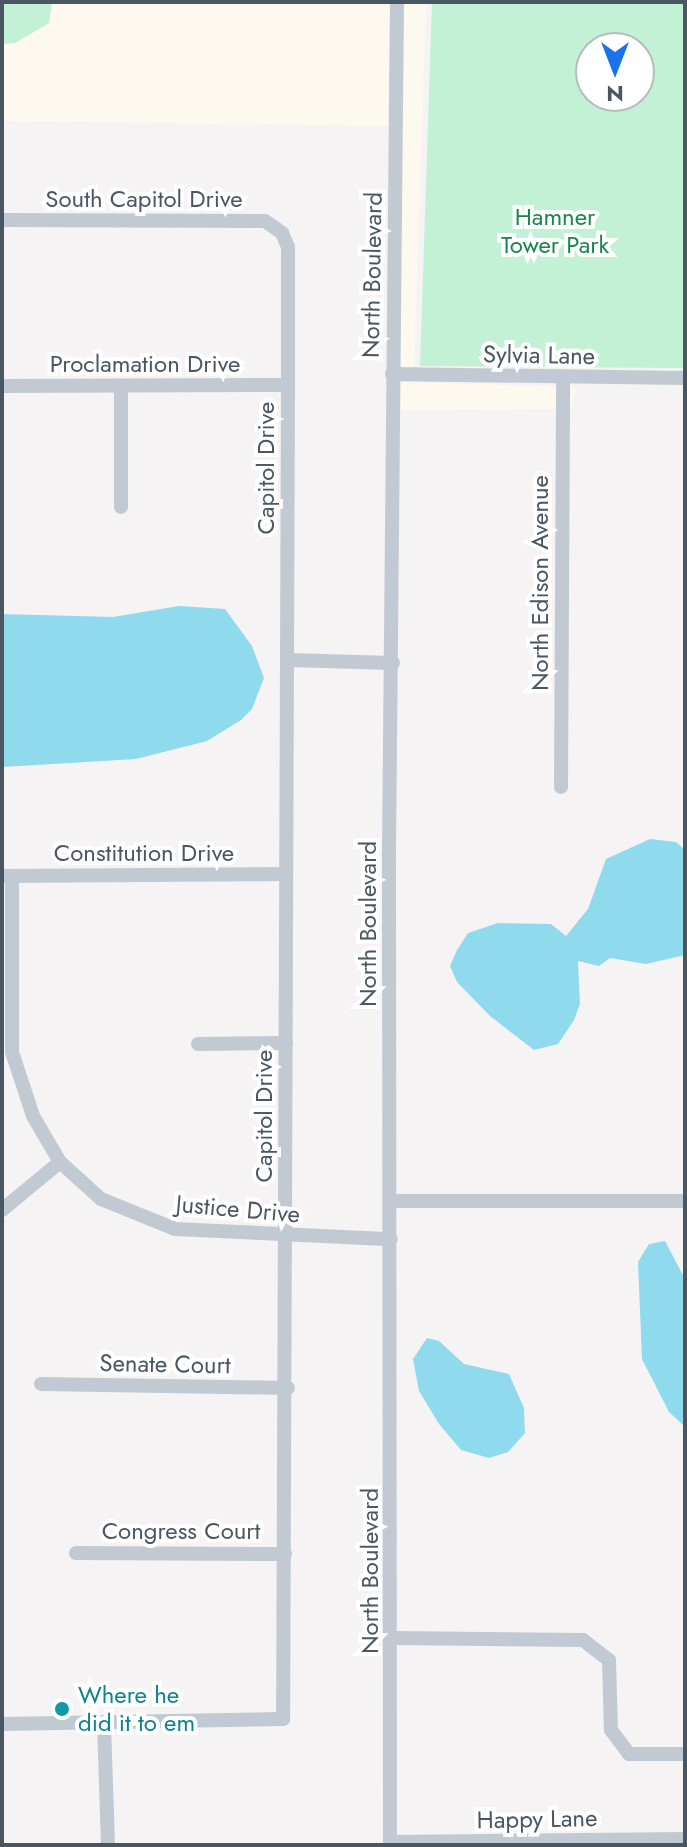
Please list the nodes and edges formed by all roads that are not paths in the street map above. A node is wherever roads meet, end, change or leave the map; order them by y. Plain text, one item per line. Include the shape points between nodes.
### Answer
1 (397, 2) edge
2 (2, 220) edge
3 (282, 233) joint
4 (392, 374) junction
5 (685, 378) edge
6 (563, 379) junction
7 (288, 385) junction
8 (2, 386) edge
9 (121, 386) junction
10 (121, 507) dead end
11 (288, 660) junction
12 (393, 663) junction
13 (561, 787) dead end
14 (286, 874) junction
15 (7, 876) edge
16 (286, 1043) junction
17 (198, 1044) dead end
18 (60, 1162) junction
19 (391, 1201) junction
20 (685, 1201) edge
21 (2, 1210) edge
22 (285, 1237) junction
23 (391, 1239) junction
24 (41, 1384) dead end
25 (288, 1388) junction
26 (76, 1553) dead end
27 (285, 1554) junction
28 (392, 1638) junction
29 (2, 1724) edge
30 (104, 1724) junction
31 (685, 1754) edge
32 (685, 1839) edge
33 (390, 1844) edge
34 (108, 1845) edge

1 - 4 street, North Boulevard
2 - 3 street, South Capitol Drive via 265,221
3 - 7 street, Capitol Drive via 288,247
4 - 6 street, Sylvia Lane
4 - 12 street, North Boulevard
5 - 6 street, Sylvia Lane
6 - 13 street, North Edison Avenue
7 - 9 street, Proclamation Drive
7 - 11 street, Capitol Drive
8 - 9 street, Proclamation Drive
9 - 10 street
11 - 12 street
11 - 14 street, Capitol Drive
12 - 19 street, North Boulevard
14 - 15 street, Constitution Drive
14 - 16 street, Capitol Drive
15 - 18 street, Justice Drive via 12,1052 33,1116
16 - 17 street
16 - 22 street, Capitol Drive
18 - 21 street
18 - 22 street, Justice Drive via 101,1199 175,1229
19 - 20 street
19 - 23 street, North Boulevard
22 - 23 street, Justice Drive
22 - 25 street, Capitol Drive
23 - 28 street, North Boulevard via 387,1341
24 - 25 street, Senate Court
25 - 27 street, Capitol Drive
26 - 27 street, Congress Court
27 - 30 street, Capitol Drive via 283,1719
28 - 31 street via 583,1640 609,1660 611,1730 629,1754
28 - 33 street, North Boulevard
29 - 30 street, Capitol Drive
30 - 34 street
32 - 33 street, Happy Lane

